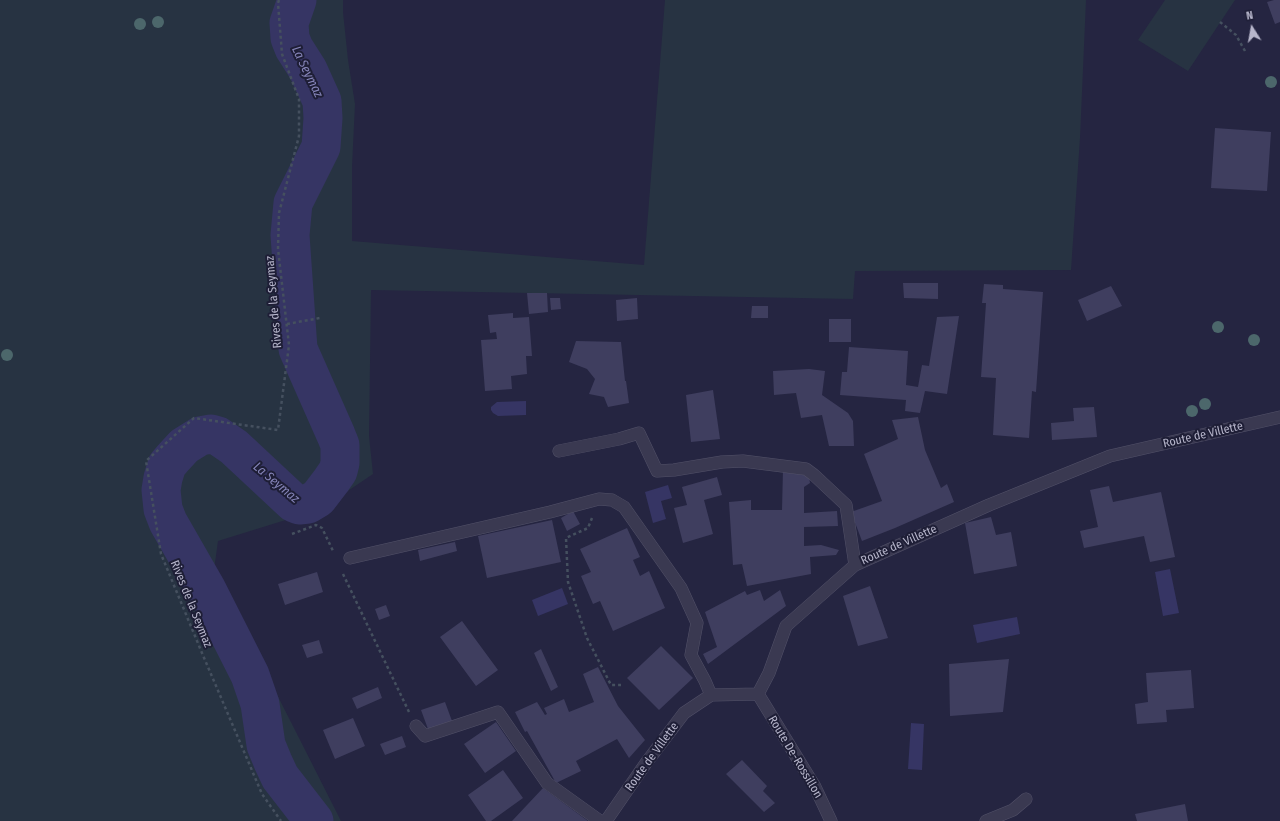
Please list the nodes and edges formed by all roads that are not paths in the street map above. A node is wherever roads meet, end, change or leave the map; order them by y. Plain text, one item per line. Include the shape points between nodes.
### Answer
1 (1280, 417) edge
2 (559, 451) dead end
3 (350, 558) dead end
4 (854, 565) junction
5 (758, 694) junction
6 (711, 695) junction
7 (416, 726) road end
8 (1026, 799) dead end
9 (600, 821) edge
10 (606, 821) edge
11 (831, 821) edge
12 (986, 821) edge

1 - 4 street, Route de Villette via 1110,456 989,505
2 - 4 street via 619,440 639,433 657,471 743,461 806,468 846,505
3 - 6 street via 599,499 612,500 624,507 681,588 697,623 690,655
4 - 5 street, Route de Villette via 786,626 769,674
5 - 6 street
5 - 11 street, Route De-Rossillon via 815,787
6 - 10 street, Route de Villette via 684,713
7 - 9 street via 425,736 498,712 547,784
8 - 12 street via 1013,810

